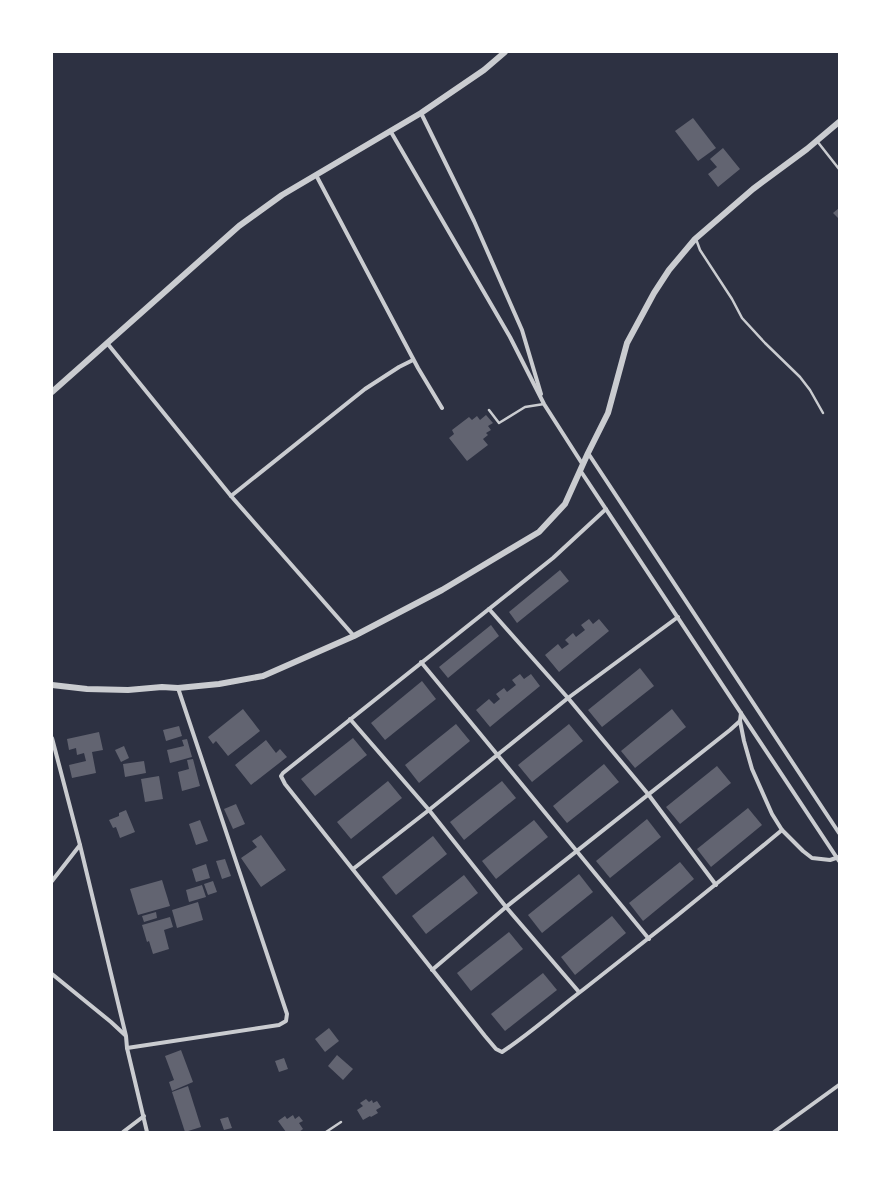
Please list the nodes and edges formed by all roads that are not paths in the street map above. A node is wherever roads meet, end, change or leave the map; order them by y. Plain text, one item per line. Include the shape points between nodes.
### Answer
1 (505, 52) edge
2 (422, 113) junction
3 (839, 122) edge
4 (391, 132) junction
5 (817, 140) junction
6 (839, 169) edge
7 (316, 175) junction
8 (695, 239) junction
9 (107, 343) junction
10 (413, 360) junction
11 (52, 392) edge
12 (544, 404) junction
13 (442, 408) dead end
14 (489, 410) dead end
15 (823, 413) dead end
16 (588, 453) junction
17 (581, 468) junction
18 (231, 496) junction
19 (606, 510) junction
20 (488, 609) junction
21 (678, 617) junction
22 (354, 636) junction
23 (421, 662) junction
24 (52, 685) edge
25 (178, 688) junction
26 (568, 698) junction
27 (741, 713) junction
28 (350, 718) junction
29 (740, 721) junction
30 (52, 738) edge
31 (496, 755) junction
32 (648, 794) junction
33 (429, 810) junction
34 (782, 830) junction
35 (839, 833) edge
36 (80, 845) junction
37 (577, 851) junction
38 (838, 859) edge
39 (353, 869) junction
40 (52, 880) edge
41 (716, 885) junction
42 (506, 907) junction
43 (649, 939) junction
44 (432, 970) junction
45 (52, 974) edge
46 (579, 992) junction
47 (126, 1036) junction
48 (127, 1048) junction
49 (839, 1085) edge
50 (144, 1116) junction
51 (342, 1122) dead end
52 (123, 1132) edge
53 (147, 1132) edge
54 (326, 1132) edge
55 (774, 1132) edge

1 - 2 street via 484,70
2 - 4 street
2 - 12 street via 474,221 522,330
3 - 5 street
4 - 7 street
4 - 12 street via 510,337
5 - 6 lane
5 - 8 street
7 - 9 street via 239,226
7 - 10 street
8 - 15 lane via 742,318 800,377
8 - 16 street via 661,281 627,343 608,413
9 - 11 street
9 - 18 street
10 - 13 street
10 - 18 street via 365,389
12 - 14 lane via 525,408 499,423
12 - 17 street
16 - 17 street
16 - 35 street
17 - 19 street
17 - 22 street via 565,504 539,532 442,590
18 - 22 street
19 - 20 street via 553,558
19 - 21 street
20 - 23 street
20 - 26 street
21 - 26 street
21 - 27 street
22 - 25 street via 263,676
23 - 28 street
23 - 31 street
24 - 25 street via 128,690
25 - 48 street via 287,1014 286,1020 279,1026
26 - 31 street
26 - 32 street
27 - 29 street
27 - 38 street
28 - 33 street
28 - 39 street via 281,776
29 - 32 street
29 - 34 street via 752,769
30 - 36 street
31 - 33 street
31 - 37 street
32 - 37 street
32 - 41 street
33 - 39 street
33 - 42 street
34 - 38 street via 812,858
34 - 41 street
36 - 40 street
36 - 47 street
37 - 42 street
37 - 43 street
39 - 44 street
41 - 43 street
42 - 44 street
42 - 46 street
43 - 46 street
44 - 46 street via 496,1049 502,1052
45 - 47 street
47 - 48 street
48 - 50 street
49 - 55 street
50 - 52 street
50 - 53 street
51 - 54 lane

